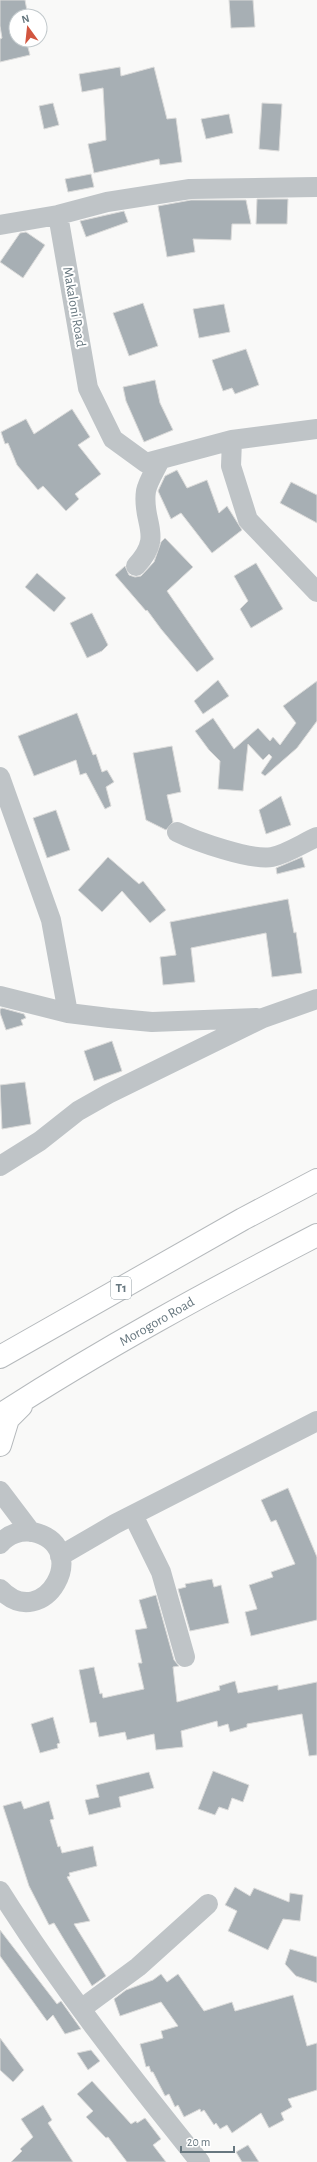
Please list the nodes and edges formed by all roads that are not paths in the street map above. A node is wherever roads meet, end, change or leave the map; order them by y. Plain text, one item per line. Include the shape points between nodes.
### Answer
1 (317, 187) edge
2 (58, 215) junction
3 (0, 225) edge
4 (317, 429) edge
5 (232, 440) junction
6 (160, 460) junction
7 (136, 566) dead end
8 (317, 592) edge
9 (0, 777) edge
10 (177, 832) dead end
11 (317, 837) edge
12 (0, 996) edge
13 (317, 999) edge
14 (68, 1013) junction
15 (263, 1018) junction
16 (0, 1166) edge
17 (317, 1180) edge
18 (317, 1234) edge
19 (2, 1355) edge
20 (31, 1395) junction
21 (0, 1415) edge
22 (317, 1422) edge
23 (0, 1445) edge
24 (0, 1491) edge
25 (133, 1515) junction
26 (31, 1532) junction
27 (0, 1544) edge
28 (60, 1556) junction
29 (0, 1589) edge
30 (186, 1657) dead end
31 (0, 1891) edge
32 (208, 1904) dead end
33 (81, 2009) junction
34 (200, 2162) edge

1 - 2 street via 190,190 107,202
2 - 3 street
2 - 6 street, Makaloni Road via 88,388 113,439 146,463
4 - 5 street, Makaloni Road
5 - 6 street, Makaloni Road
5 - 8 street via 231,466 248,520
6 - 7 street via 146,490 151,532 147,554
9 - 14 street via 51,920
10 - 11 street via 195,841 251,856 271,857
12 - 14 street
13 - 15 street
14 - 15 street via 152,1022
15 - 16 street via 108,1094 78,1111 40,1141
17 - 19 highway, T1
18 - 20 highway, Morogoro Road via 219,1286
20 - 21 highway, Morogoro Road
20 - 23 highway via 8,1419
22 - 25 street
24 - 26 street
25 - 28 street
25 - 30 street via 161,1572
26 - 27 street via 11,1535
26 - 28 street via 49,1539
28 - 29 street via 61,1575 57,1584 42,1598 22,1601
31 - 33 street via 29,1937
32 - 33 street via 138,1967
33 - 34 street via 113,2054

